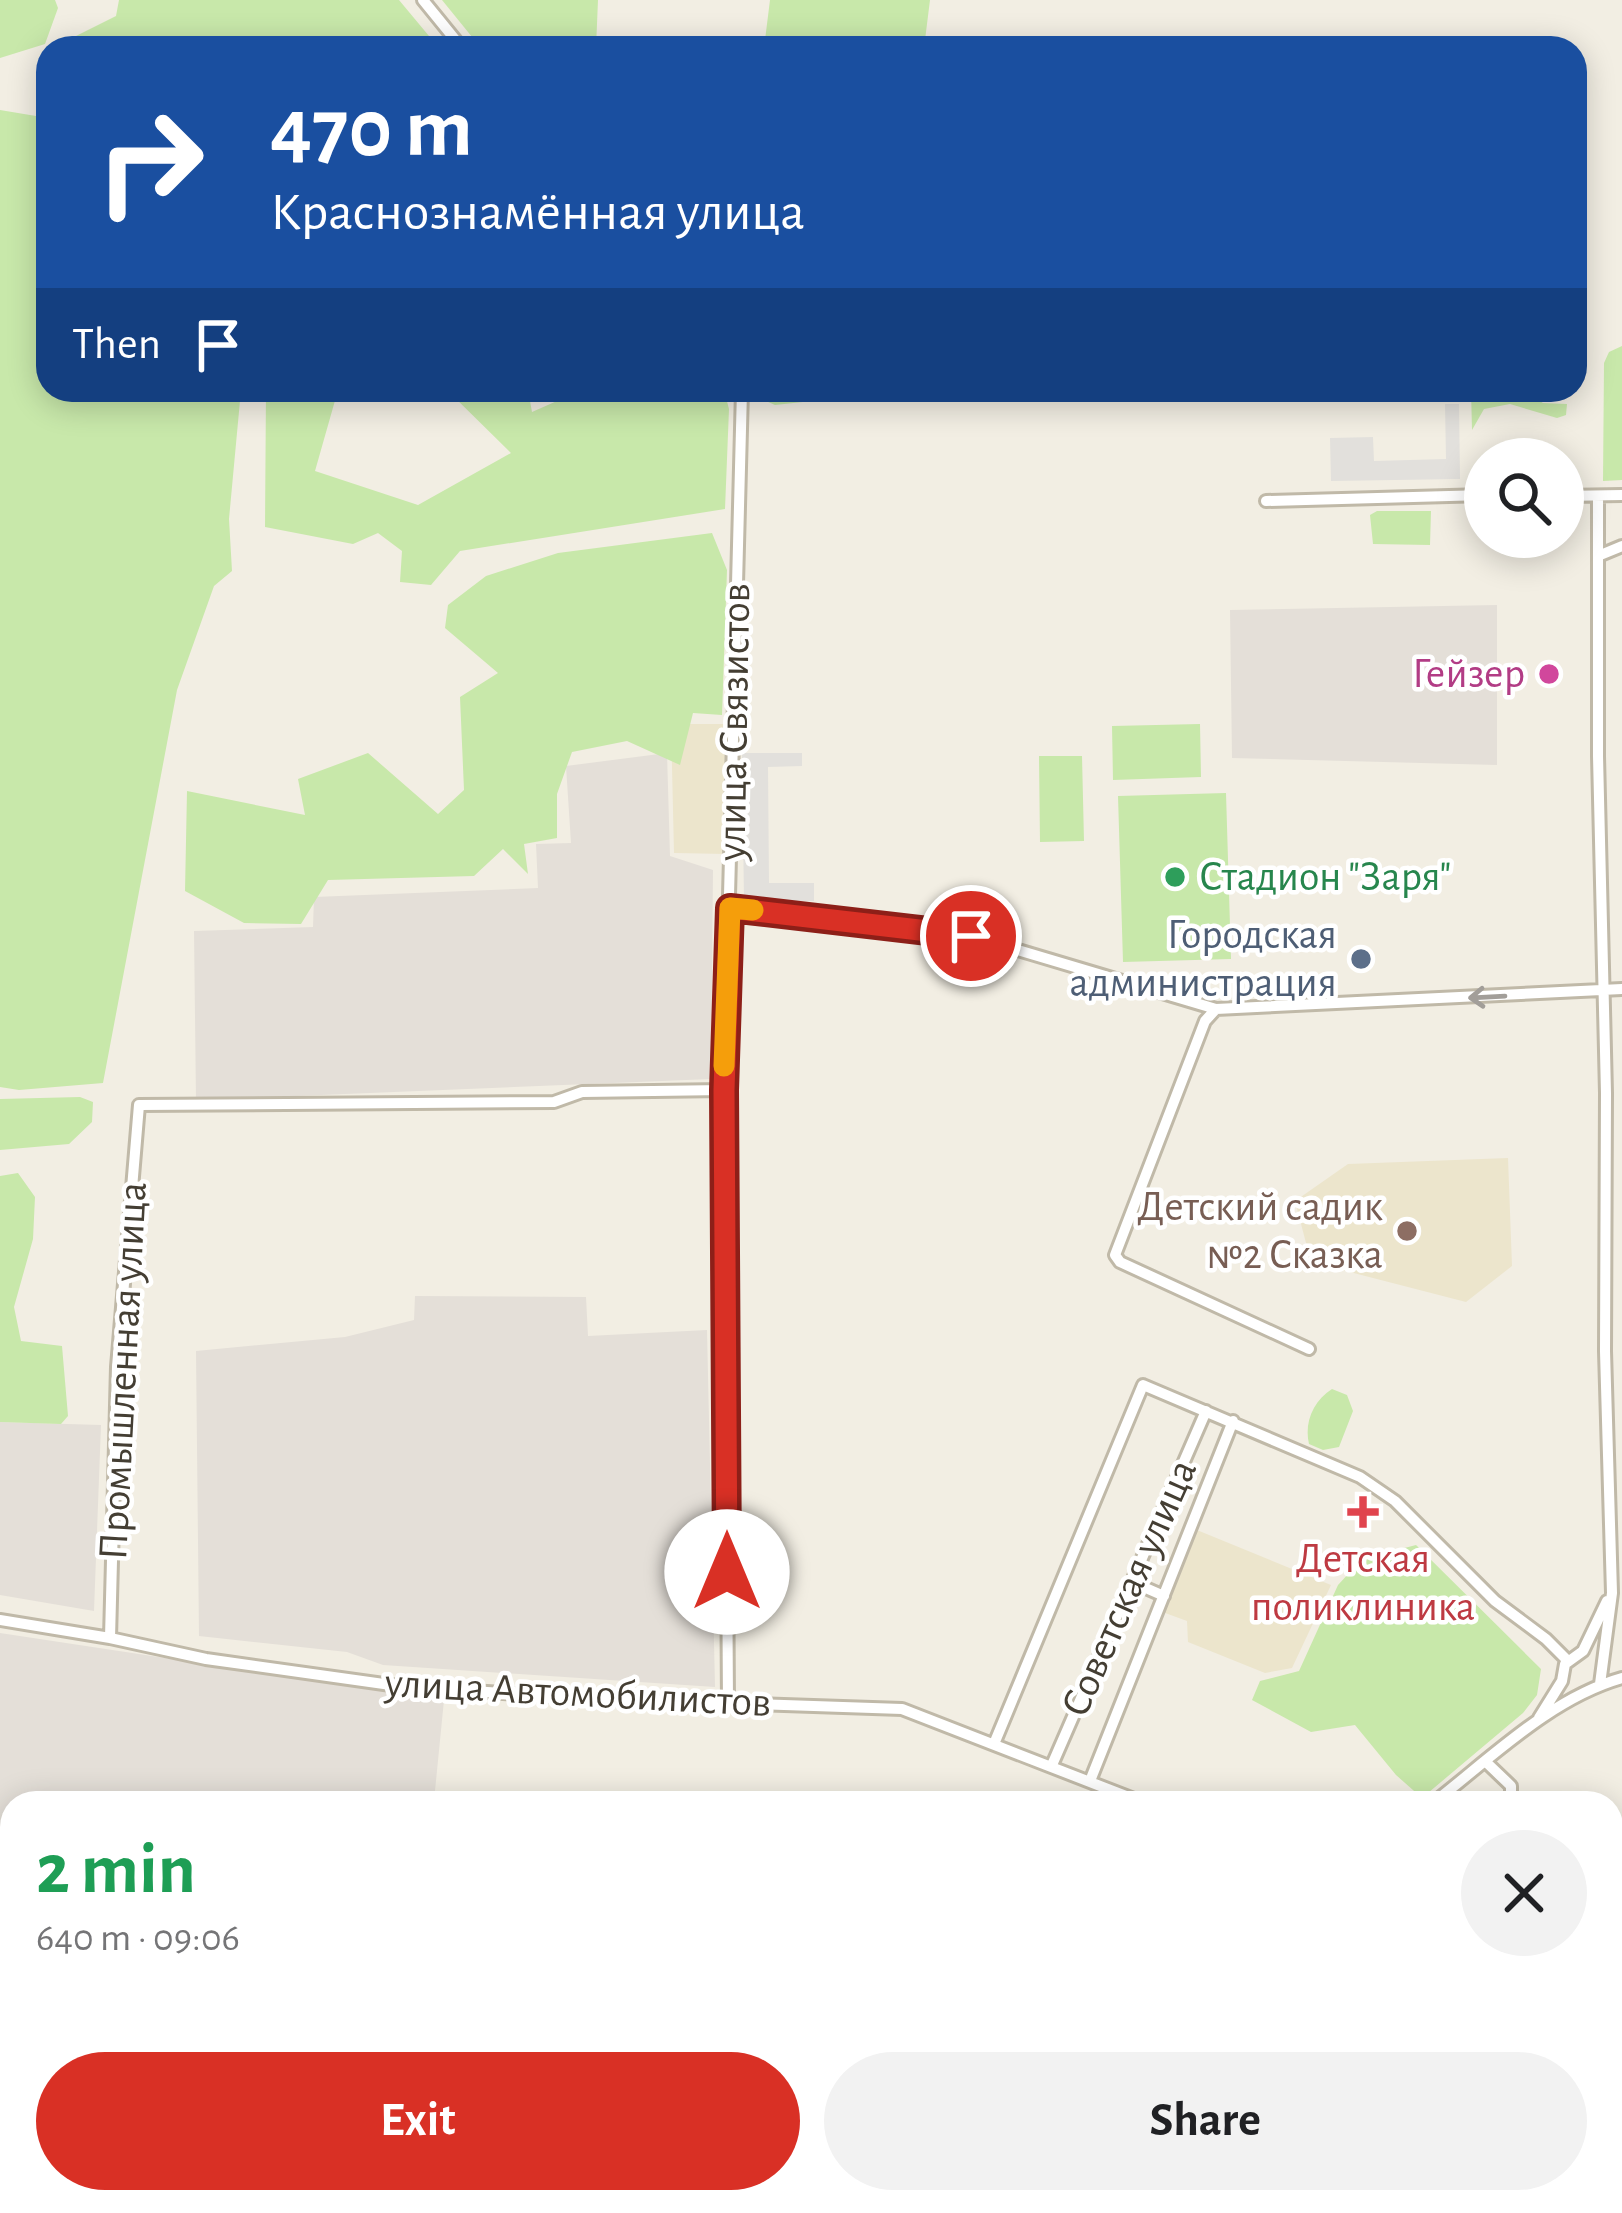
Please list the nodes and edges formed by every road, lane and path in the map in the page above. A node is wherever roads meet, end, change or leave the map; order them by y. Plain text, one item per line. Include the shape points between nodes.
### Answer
1 (424, 0) edge
2 (452, 36) edge
3 (742, 402) edge
4 (1622, 495) edge
5 (1464, 496) edge
6 (1584, 496) edge
7 (1598, 496) junction
8 (1266, 501) dead end
9 (1622, 546) edge
10 (1598, 556) junction
11 (730, 908) junction
12 (1604, 989) junction
13 (1622, 989) edge
14 (1216, 1009) junction
15 (724, 1090) junction
16 (1309, 1349) dead end
17 (1620, 1375) edge
18 (1606, 1376) junction
19 (1206, 1411) junction
20 (1233, 1421) junction
21 (1132, 1582) junction
22 (1612, 1593) junction
23 (1163, 1596) junction
24 (0, 1620) edge
25 (110, 1638) junction
26 (1583, 1651) junction
27 (1568, 1660) junction
28 (1603, 1664) junction
29 (1622, 1666) edge
30 (1564, 1674) junction
31 (1622, 1678) edge
32 (1600, 1684) junction
33 (1584, 1692) junction
34 (728, 1702) junction
35 (1537, 1721) junction
36 (994, 1744) junction
37 (1486, 1762) junction
38 (1052, 1765) junction
39 (1090, 1781) junction
40 (1115, 1791) edge
41 (1449, 1791) edge
42 (1511, 1791) edge

1 - 2 street
3 - 11 street, улица Связистов
4 - 7 street
5 - 8 street
6 - 7 street
7 - 10 street
9 - 10 street
10 - 12 street
11 - 14 street via 971,936
11 - 15 street, улица Связистов
12 - 13 street
12 -> 14 street
12 - 18 street
14 - 16 street via 1204,1022 1115,1255
15 - 25 street, Промышленная улица via 582,1092 554,1102 139,1105 117,1367
15 - 34 street, улица Связистов
17 - 18 street
18 - 22 street
19 - 20 street
19 - 21 street, Советская улица
19 - 36 street via 1143,1385
20 - 23 street
20 - 27 street via 1396,1501 1495,1601
21 - 23 street
21 - 38 street, Советская улица
22 - 26 street
22 - 28 street
23 - 39 street
24 - 25 street, улица Автомобилистов
25 - 34 street, улица Автомобилистов via 398,1686
26 - 27 street
26 - 28 street
27 - 30 street
28 - 29 street
28 - 32 street
30 - 33 street
30 - 35 street
31 - 32 street
32 - 33 street
33 - 35 street
34 - 36 street, улица Автомобилистов via 902,1709
35 - 37 street
36 - 38 street, улица Автомобилистов
37 - 41 street
37 - 42 street
38 - 39 street, улица Автомобилистов
39 - 40 street, улица Автомобилистов

